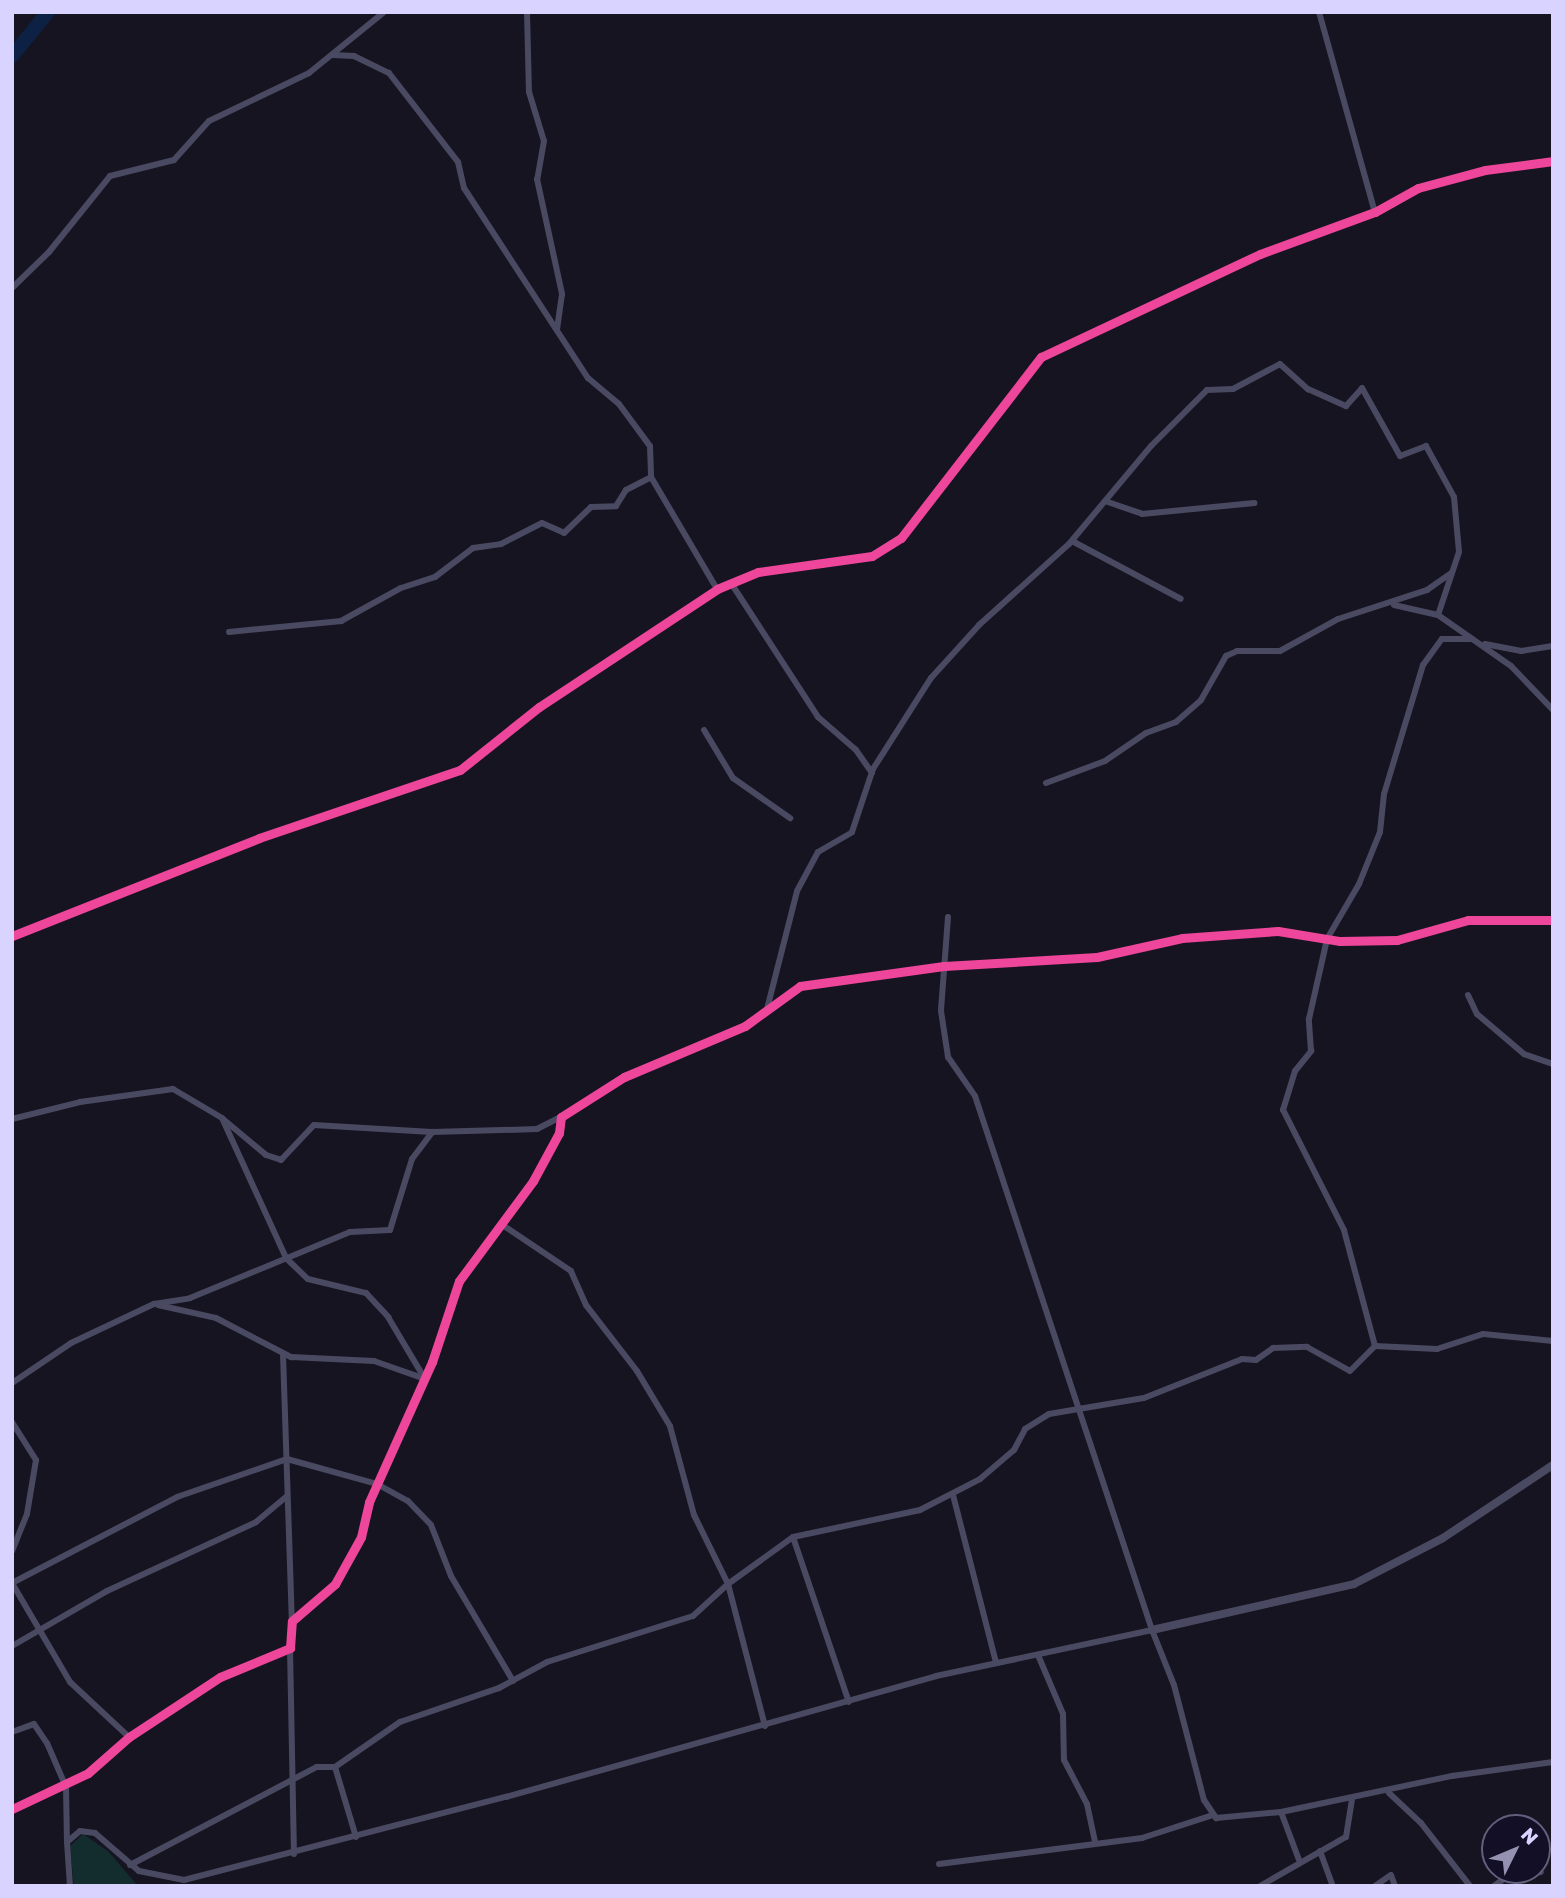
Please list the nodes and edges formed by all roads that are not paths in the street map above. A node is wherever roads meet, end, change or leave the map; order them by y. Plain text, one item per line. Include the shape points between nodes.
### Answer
1 (384, 12) edge
2 (527, 12) edge
3 (1319, 12) edge
4 (333, 55) junction
5 (1553, 162) edge
6 (1375, 212) junction
7 (12, 288) edge
8 (556, 330) junction
9 (651, 477) junction
10 (1105, 501) junction
11 (1254, 503) dead end
12 (1072, 541) junction
13 (1452, 572) junction
14 (731, 583) junction
15 (717, 590) junction
16 (1181, 599) dead end
17 (1392, 605) junction
18 (1438, 615) junction
19 (229, 632) dead end
20 (1475, 639) junction
21 (1553, 646) edge
22 (1553, 710) edge
23 (704, 730) dead end
24 (872, 773) junction
25 (1046, 783) dead end
26 (790, 818) dead end
27 (948, 917) dead end
28 (1553, 920) edge
29 (12, 936) edge
30 (1327, 939) junction
31 (944, 966) junction
32 (1468, 995) dead end
33 (767, 1011) junction
34 (1553, 1064) edge
35 (561, 1117) junction
36 (222, 1118) junction
37 (12, 1119) edge
38 (432, 1132) junction
39 (501, 1224) junction
40 (286, 1258) junction
41 (154, 1304) junction
42 (1553, 1340) edge
43 (1375, 1346) junction
44 (283, 1354) junction
45 (425, 1379) junction
46 (12, 1382) edge
47 (1078, 1407) junction
48 (12, 1422) edge
49 (287, 1459) junction
50 (1553, 1465) edge
51 (377, 1484) junction
52 (953, 1495) junction
53 (286, 1497) junction
54 (793, 1537) junction
55 (12, 1551) edge
56 (12, 1583) edge
57 (728, 1584) junction
58 (292, 1621) junction
59 (39, 1630) junction
60 (1152, 1630) junction
61 (12, 1646) edge
62 (290, 1648) junction
63 (1038, 1655) junction
64 (996, 1663) junction
65 (513, 1681) junction
66 (849, 1702) junction
67 (765, 1726) junction
68 (12, 1732) edge
69 (129, 1737) junction
70 (1553, 1762) edge
71 (335, 1767) junction
72 (291, 1779) junction
73 (66, 1787) junction
74 (1389, 1793) junction
75 (1352, 1800) junction
76 (12, 1809) edge
77 (1281, 1812) junction
78 (1213, 1815) junction
79 (356, 1837) junction
80 (67, 1842) junction
81 (1095, 1843) junction
82 (1320, 1851) junction
83 (294, 1854) junction
84 (1299, 1860) junction
85 (939, 1864) dead end
86 (130, 1865) junction
87 (70, 1886) edge
88 (1259, 1886) edge
89 (1333, 1886) edge
90 (1375, 1886) edge
91 (1395, 1886) edge
92 (1470, 1886) edge

1 - 4 street
2 - 8 street via 529,92 544,141 537,178 562,294
3 - 6 street
4 - 7 street via 294,82 219,113 174,160 110,176 49,252
4 - 8 street via 355,56 389,73 458,162 464,188
5 - 6 street via 1485,170 1418,188
6 - 14 street via 1260,254 1041,357 901,538 872,556 758,572
8 - 9 street via 588,378 619,404 650,446
9 - 15 street
9 - 19 street via 626,490 616,506 591,508 565,533 542,523 501,544 473,548 435,577 401,588 341,621
10 - 11 street via 1142,514
10 - 12 street
10 - 13 street via 1188,405 1207,390 1233,389 1280,364 1308,389 1346,406 1362,388 1400,456 1426,446 1454,497 1459,552
12 - 16 street
12 - 24 street via 979,625 931,678
13 - 17 street via 1439,584
13 - 18 street
14 - 15 street
14 - 24 street via 818,717 856,750
15 - 29 street via 539,707 460,770 259,838
17 - 18 street
17 - 25 street via 1338,619 1280,651 1237,651 1226,656 1201,700 1176,722 1146,733 1105,761
18 - 20 street
20 - 21 street via 1521,651
20 - 22 street via 1511,666
20 - 30 street via 1443,639 1430,649 1384,794 1380,832 1359,884
23 - 26 street via 733,778
24 - 33 street via 852,832 818,852 789,910
27 - 31 street
28 - 30 street via 1468,920 1397,940
30 - 31 street via 1278,931 1182,938 1044,963
30 - 43 street via 1309,1018 1311,1051 1295,1070 1283,1110 1343,1230
31 - 33 street via 800,986 780,995
31 - 47 street via 942,1011 948,1058 975,1096
32 - 34 street via 1477,1014 1524,1054
33 - 35 street via 624,1077
35 - 38 street via 537,1129
35 - 39 street via 559,1133 533,1181
36 - 37 street via 173,1088 80,1102
36 - 38 street via 266,1155 281,1160 314,1125
36 - 40 street
38 - 40 street via 412,1159 390,1230 350,1232
39 - 45 street via 459,1281
39 - 57 street via 571,1270 586,1305 637,1371 670,1426 694,1514
40 - 41 street via 190,1298
40 - 45 street via 308,1279 366,1293 388,1317
41 - 44 street via 216,1318
41 - 46 street via 71,1343
42 - 43 street via 1483,1334 1437,1349
43 - 47 street via 1350,1371 1307,1347 1286,1346 1144,1398
44 - 45 street via 373,1361
44 - 49 street
45 - 51 street
47 - 52 street via 1049,1414 1025,1429 1014,1450
47 - 60 street
48 - 55 street via 36,1460 27,1514
49 - 51 street
49 - 53 street
49 - 56 street via 177,1497
50 - 60 street via 1443,1538 1354,1584
51 - 58 street via 361,1536 342,1573 307,1613
51 - 65 street via 408,1502 431,1525 451,1576
52 - 54 street via 882,1521
52 - 64 street
53 - 58 street
53 - 59 street via 256,1522 107,1591
54 - 57 street
54 - 66 street
56 - 59 street
57 - 65 street via 693,1616 547,1662
57 - 67 street
58 - 62 street
59 - 61 street
59 - 69 street via 70,1682
60 - 63 street
60 - 78 street
62 - 69 street via 220,1677
62 - 72 street via 295,1732
63 - 64 street
63 - 81 street via 1063,1714 1064,1760 1087,1804
64 - 66 street
65 - 71 street via 400,1722
66 - 67 street
67 - 79 street
68 - 73 street via 34,1724 41,1731
69 - 73 street
70 - 74 street via 1452,1776
71 - 72 street via 317,1767
71 - 79 street
72 - 83 street
72 - 86 street
73 - 76 street
73 - 80 street
74 - 75 street
74 - 92 street via 1421,1823
75 - 77 street
75 - 82 street via 1346,1837
77 - 78 street via 1228,1820
77 - 84 street
78 - 81 street via 1168,1832
79 - 83 street
80 - 86 street via 89,1830
80 - 87 street
81 - 85 street
82 - 84 street
82 - 89 street
83 - 86 street via 184,1880 160,1879
84 - 88 street
90 - 91 street via 1391,1875

